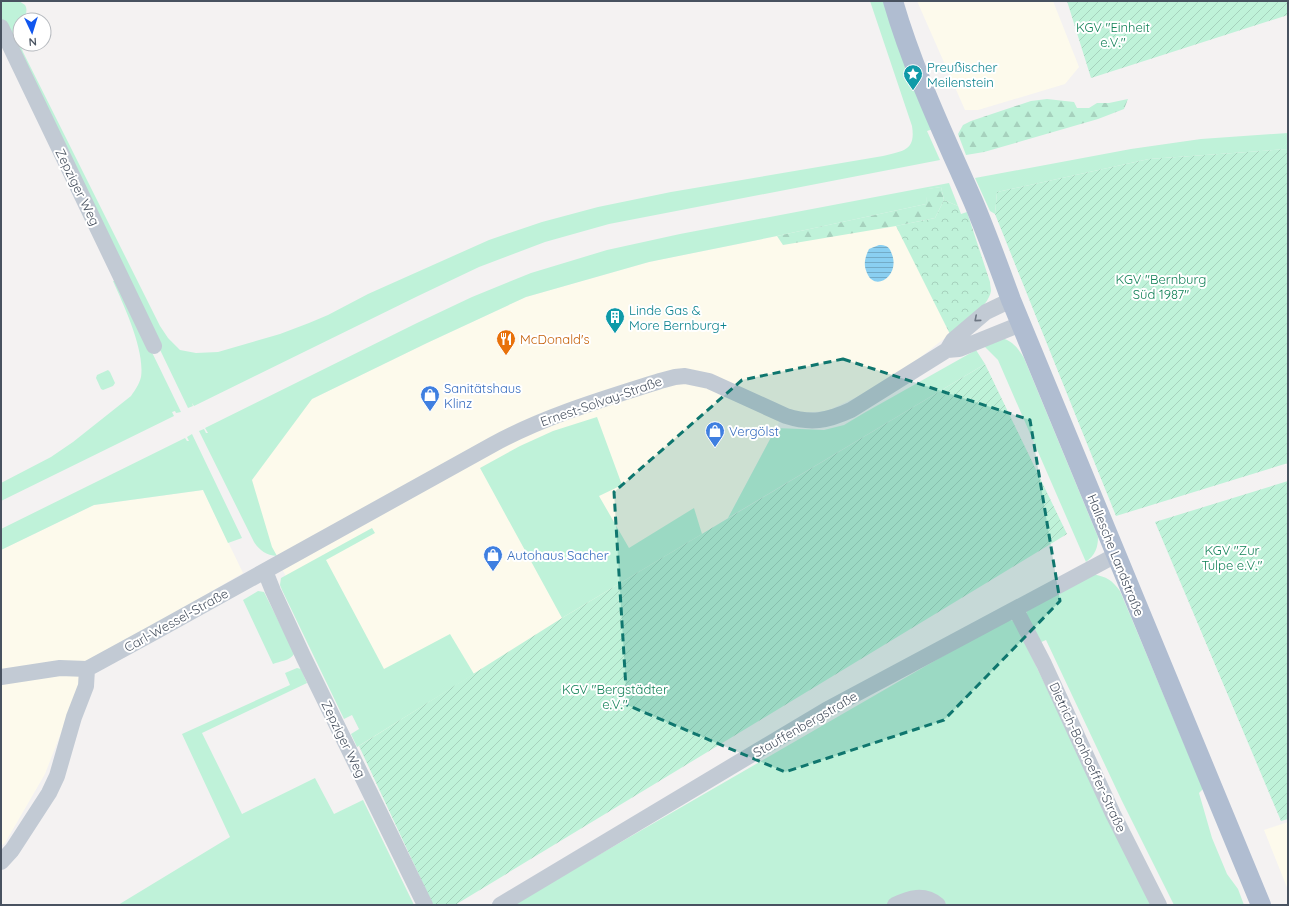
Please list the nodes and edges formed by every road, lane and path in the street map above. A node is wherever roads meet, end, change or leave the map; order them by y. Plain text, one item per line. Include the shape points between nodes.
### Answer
1 (893, 1) edge
2 (1, 27) edge
3 (1012, 300) junction
4 (1021, 324) junction
5 (154, 346) dead end
6 (947, 350) junction
7 (1116, 555) junction
8 (265, 571) junction
9 (1016, 610) junction
10 (87, 669) junction
11 (1, 677) edge
12 (1, 862) edge
13 (425, 905) edge
14 (500, 905) edge
15 (895, 905) edge
16 (938, 905) edge
17 (1159, 905) edge
18 (1261, 905) edge

1 - 3 main road, Hallesche Landstraße via 911,56
2 - 5 street, Zepziger Weg
3 - 4 main road, Hallesche Landstraße
3 -> 6 street, Ernest-Solvay-Straße via 986,312 952,340
4 - 6 street, Ernest-Solvay-Straße via 959,349
4 - 7 main road, Hallesche Landstraße
6 - 8 street, Ernest-Solvay-Straße via 851,410 824,420 799,420 786,416 709,381 685,376 634,389 558,415 509,436
7 - 9 street, Stauffenbergstraße
7 - 18 main road, Hallesche Landstraße
8 - 10 street, Carl-Wessel-Straße
8 - 13 street, Zepziger Weg via 304,658
9 - 14 street, Stauffenbergstraße via 826,710
9 - 17 street, Dietrich-Bonhoeffer-Straße
10 - 11 street via 60,668
10 - 12 street via 86,686 57,776 12,850
15 - 16 street via 907,898 914,898 926,899

